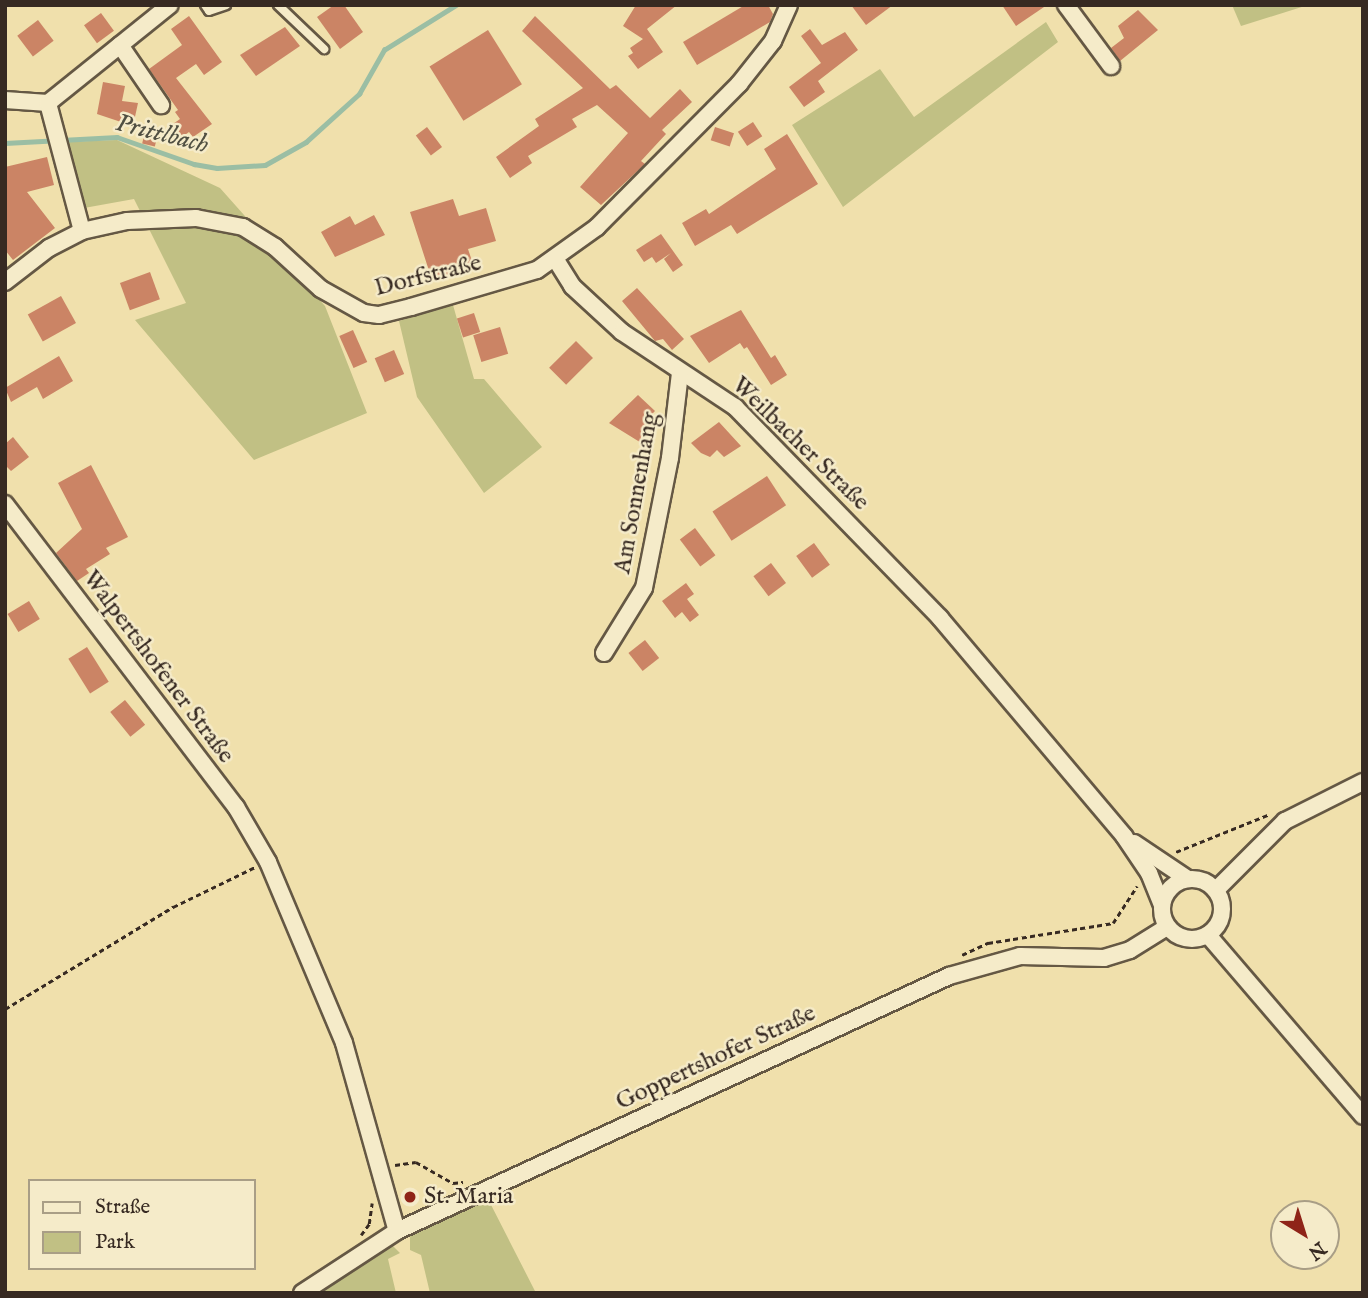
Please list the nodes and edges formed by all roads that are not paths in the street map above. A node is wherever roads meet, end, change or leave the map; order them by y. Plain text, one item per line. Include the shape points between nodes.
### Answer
1 (170, 5) edge
2 (205, 5) edge
3 (226, 5) edge
4 (278, 5) edge
5 (789, 5) edge
6 (1066, 5) edge
7 (120, 45) junction
8 (324, 50) dead end
9 (1111, 66) dead end
10 (5, 100) edge
11 (48, 103) junction
12 (161, 105) dead end
13 (82, 231) junction
14 (556, 260) junction
15 (5, 282) edge
16 (680, 373) junction
17 (5, 504) edge
18 (604, 653) dead end
19 (1363, 782) edge
20 (1124, 836) junction
21 (1188, 879) junction
22 (1216, 890) junction
23 (1162, 906) junction
24 (1167, 927) junction
25 (1208, 935) junction
26 (1363, 1116) edge
27 (397, 1231) junction
28 (302, 1293) edge

1 - 7 street
2 - 3 lane via 209,11
4 - 8 lane
5 - 14 street, Dorfstraße via 773,41 739,84 597,227
6 - 9 street
7 - 11 street
7 - 12 street
10 - 11 street
11 - 13 street
13 - 14 street, Dorfstraße via 127,221 216,219 275,247 337,300 379,315 537,270
13 - 15 street, Dorfstraße via 49,248
14 - 16 street, Weilbacher Straße via 572,286 622,332
16 - 18 street, Am Sonnenhang via 670,458 643,587
16 - 20 street, Weilbacher Straße via 736,407 940,618
17 - 27 street, Walpertshofener Straße via 236,807 268,862 344,1043
19 - 22 street via 1284,821
20 - 21 street
20 - 23 street via 1149,873
21 - 22 street via 1208,883
21 - 23 street via 1172,885
22 - 25 street via 1221,898 1221,918
23 - 24 street
24 - 25 street via 1183,938
24 - 27 street, Goppertshofer Straße via 1130,950 1104,958 1020,956 949,976
25 - 26 street
27 - 28 street, Goppertshofer Straße

